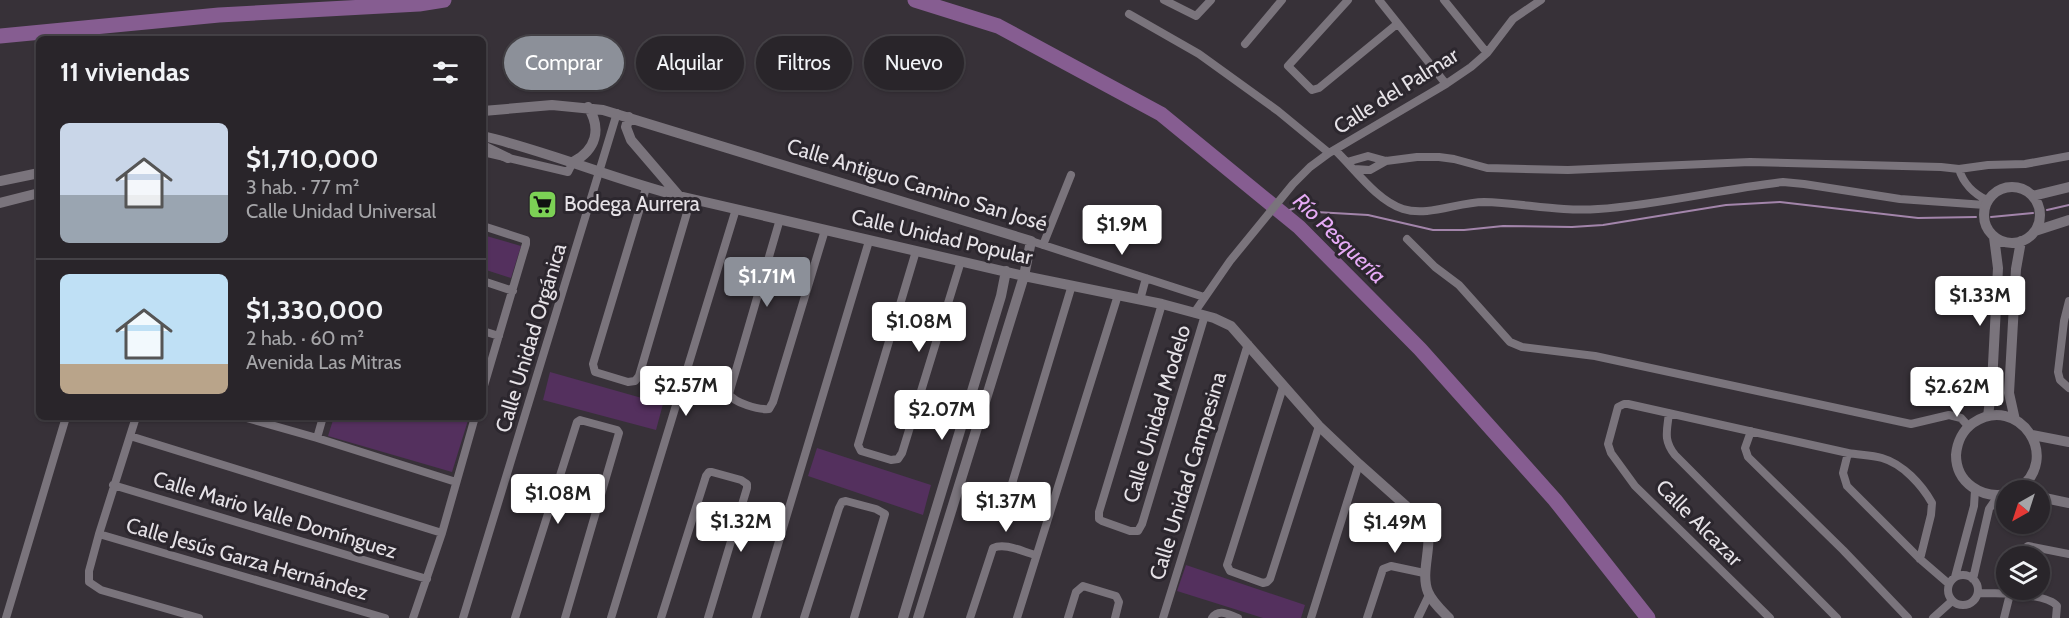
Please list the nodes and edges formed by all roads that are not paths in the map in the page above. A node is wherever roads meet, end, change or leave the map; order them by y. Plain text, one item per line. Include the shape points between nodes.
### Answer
1 (1164, 0) edge
2 (1211, 0) edge
3 (1281, 0) edge
4 (1348, 0) edge
5 (1379, 0) edge
6 (1444, 0) edge
7 (1541, 0) edge
8 (1129, 14) dead end
9 (1397, 24) junction
10 (1245, 44) dead end
11 (1486, 53) junction
12 (1446, 84) junction
13 (588, 107) junction
14 (486, 111) edge
15 (617, 113) junction
16 (629, 117) junction
17 (486, 137) edge
18 (486, 147) edge
19 (1332, 152) junction
20 (486, 154) edge
21 (2069, 156) edge
22 (508, 158) junction
23 (1386, 161) junction
24 (573, 162) junction
25 (1347, 162) junction
26 (1354, 169) junction
27 (1959, 169) junction
28 (601, 172) junction
29 (36, 174) edge
30 (1071, 175) dead end
31 (0, 181) edge
32 (2069, 187) edge
33 (646, 188) junction
34 (36, 194) edge
35 (679, 196) junction
36 (2033, 196) junction
37 (692, 200) junction
38 (0, 203) edge
39 (1986, 203) junction
40 (736, 209) junction
41 (780, 219) junction
42 (2069, 220) edge
43 (486, 227) edge
44 (825, 230) junction
45 (2035, 231) junction
46 (1994, 237) junction
47 (1407, 239) dead end
48 (869, 240) junction
49 (1031, 241) junction
50 (2022, 242) junction
51 (1043, 244) junction
52 (916, 251) junction
53 (961, 261) junction
54 (1006, 271) junction
55 (1024, 276) junction
56 (1146, 278) junction
57 (486, 282) edge
58 (1072, 285) junction
59 (513, 291) junction
60 (1118, 295) junction
61 (1204, 297) junction
62 (1140, 300) junction
63 (2069, 301) edge
64 (1162, 304) junction
65 (1194, 313) junction
66 (1205, 315) junction
67 (486, 332) edge
68 (500, 336) junction
69 (2065, 340) edge
70 (1248, 344) junction
71 (486, 377) edge
72 (1283, 387) junction
73 (2069, 388) edge
74 (1669, 413) junction
75 (1988, 416) junction
76 (65, 420) edge
77 (135, 420) edge
78 (254, 420) edge
79 (322, 420) edge
80 (474, 420) edge
81 (2015, 420) junction
82 (1319, 426) junction
83 (1969, 427) junction
84 (1751, 431) junction
85 (2032, 435) junction
86 (130, 436) junction
87 (317, 438) junction
88 (2069, 442) edge
89 (1848, 453) junction
90 (1359, 464) junction
91 (2028, 480) edge
92 (456, 482) junction
93 (113, 485) junction
94 (1975, 490) junction
95 (1996, 494) edge
96 (2050, 499) edge
97 (1996, 501) edge
98 (2069, 503) edge
99 (1974, 506) junction
100 (1989, 509) junction
101 (1049, 513) junction
102 (442, 533) junction
103 (99, 534) junction
104 (2050, 550) edge
105 (2069, 554) edge
106 (1036, 555) junction
107 (1920, 559) junction
108 (1424, 573) junction
109 (1956, 577) junction
110 (427, 579) junction
111 (1973, 579) junction
112 (1949, 584) junction
113 (1978, 592) junction
114 (1996, 592) edge
115 (1429, 595) junction
116 (2009, 600) edge
117 (2047, 600) edge
118 (1952, 601) junction
119 (6, 618) edge
120 (199, 618) edge
121 (385, 618) edge
122 (413, 618) edge
123 (463, 618) edge
124 (515, 618) edge
125 (565, 618) edge
126 (612, 618) edge
127 (661, 618) edge
128 (708, 618) edge
129 (756, 618) edge
130 (804, 618) edge
131 (854, 618) edge
132 (903, 618) edge
133 (918, 618) edge
134 (970, 618) edge
135 (1017, 618) edge
136 (1068, 618) edge
137 (1115, 618) edge
138 (1162, 618) edge
139 (1212, 618) edge
140 (1238, 618) edge
141 (1311, 618) edge
142 (1367, 618) edge
143 (1418, 618) edge
144 (1449, 618) edge
145 (1770, 618) edge
146 (1837, 618) edge
147 (1908, 618) edge
148 (1933, 618) edge
149 (2004, 618) edge
150 (2056, 618) edge

1 - 2 street via 1196,16
3 - 10 street
4 - 9 street via 1288,66 1311,90 1319,88
5 - 9 street
6 - 11 street
7 - 11 street, Calle del Palmar via 1513,19
8 - 19 street via 1199,54
9 - 12 street
11 - 12 street, Calle del Palmar
12 - 19 street, Calle del Palmar
13 - 14 street, Calle Antiguo Camino San José via 552,105
13 - 15 street, Calle Antiguo Camino San José
13 - 24 street via 596,123 595,140
15 - 16 street, Calle Antiguo Camino San José
15 - 28 street, Calle Unidad Orgánica
16 - 35 street via 626,128 631,140
16 - 49 street, Calle Antiguo Camino San José
17 - 24 street, Calle Unidad Popular
18 - 22 street
19 - 25 street
19 - 61 street, Calle del Palmar via 1293,184
20 - 22 street
21 - 27 street
22 - 24 street via 568,172
23 - 25 street via 1368,156
23 - 26 street via 1370,170
23 - 27 street via 1439,157 1487,168 1528,170 1750,162
24 - 28 street, Calle Unidad Popular
25 - 26 street
26 - 39 street via 1389,202 1412,211 1484,202 1596,209 1783,182 1900,199
27 - 39 street via 1962,178
28 - 33 street, Calle Unidad Popular
28 - 123 street, Calle Unidad Orgánica
29 - 31 street
30 - 51 street
32 - 36 street
33 - 35 street, Calle Unidad Popular
33 - 37 street via 593,364 598,373 628,382 637,379
34 - 38 street
35 - 37 street, Calle Unidad Popular
36 - 39 street via 2011,186 2000,189
36 - 45 street via 2040,213
37 - 40 street, Calle Unidad Popular
39 - 46 street via 1984,222
40 - 41 street, Calle Unidad Popular
40 - 126 street
41 - 44 street, Calle Unidad Popular
41 - 44 street via 729,390 731,398 762,409 769,409 773,402
42 - 45 street
43 - 59 street via 526,240
44 - 48 street, Calle Unidad Popular
45 - 50 street
46 - 50 street via 2010,243
46 - 75 street via 1998,268
47 - 83 street via 1459,285 1510,342 1522,347 1595,356 1911,423 1956,416
48 - 52 street, Calle Unidad Popular
48 - 129 street
49 - 51 street, Calle Antiguo Camino San José
49 - 55 street
50 - 81 street via 2016,269 2009,393
51 - 56 street, Calle Antiguo Camino San José
52 - 53 street, Calle Unidad Popular
52 - 53 street via 858,445 861,451 891,460 902,453
53 - 54 street, Calle Unidad Popular
54 - 55 street, Calle Unidad Popular
54 - 132 street
55 - 58 street, Calle Unidad Popular
55 - 133 street
56 - 61 street, Calle Antiguo Camino San José
56 - 62 street
57 - 59 street
58 - 60 street, Calle Unidad Popular
58 - 101 street via 1008,497
59 - 68 street
60 - 62 street, Calle Unidad Popular
60 - 101 street
61 - 65 street, Calle del Palmar
62 - 64 street, Calle Unidad Popular
63 - 69 street
64 - 65 street, Calle Unidad Popular
64 - 66 street, Calle Unidad Modelo via 1099,512 1101,521 1130,531 1138,531 1142,524
65 - 66 street, Calle Unidad Popular
66 - 70 street, Calle Unidad Popular via 1231,326
67 - 68 street
68 - 71 street
69 - 73 street via 2058,372
70 - 72 street, Calle Unidad Popular
70 - 138 street, Calle Unidad Campesina
72 - 82 street, Calle Unidad Popular
72 - 82 street via 1228,559 1230,571 1259,582 1267,582 1272,574
74 - 84 street
74 - 145 street, Calle Alcazar via 1621,405 1609,449 1635,486
74 - 146 street via 1667,446
75 - 81 street
75 - 83 street
76 - 119 street
77 - 86 street
78 - 87 street
79 - 87 street
80 - 92 street
81 - 85 street
82 - 90 street, Calle Unidad Popular
83 - 94 street via 1960,438 1957,459 1964,480
84 - 89 street
84 - 147 street via 1745,448 1752,462
85 - 88 street
85 - 91 street via 2037,449 2036,464
86 - 93 street
86 - 102 street
87 - 92 street
89 - 107 street via 1843,473 1847,486
89 - 107 street via 1892,462 1928,495 1931,515
90 - 108 street, Calle Unidad Popular via 1427,527
90 - 141 street
92 - 102 street
93 - 103 street
93 - 110 street, Calle Mario Valle Domínguez
94 - 95 street
94 - 99 street
96 - 98 street
97 - 100 street
99 - 100 street
99 - 109 street
100 - 111 street
101 - 106 street
102 - 110 street
103 - 120 street via 88,575 93,586
103 - 121 street, Calle Jesús Garza Hernández
104 - 105 street
106 - 134 street via 996,545
106 - 135 street
107 - 112 street
108 - 115 street
108 - 142 street via 1386,567
109 - 111 street via 1965,575
109 - 112 street
110 - 122 street
111 - 113 street
112 - 118 street
113 - 114 street
113 - 118 street via 1970,604
115 - 143 street
115 - 144 street
116 - 149 street
117 - 150 street via 2057,606
118 - 148 street
124 - 125 street via 578,420 619,432
127 - 128 street via 706,476 716,472 747,484
130 - 131 street via 839,508 842,502 850,501 885,514
136 - 137 street via 1076,592 1083,585 1119,599
139 - 140 street via 1219,612

